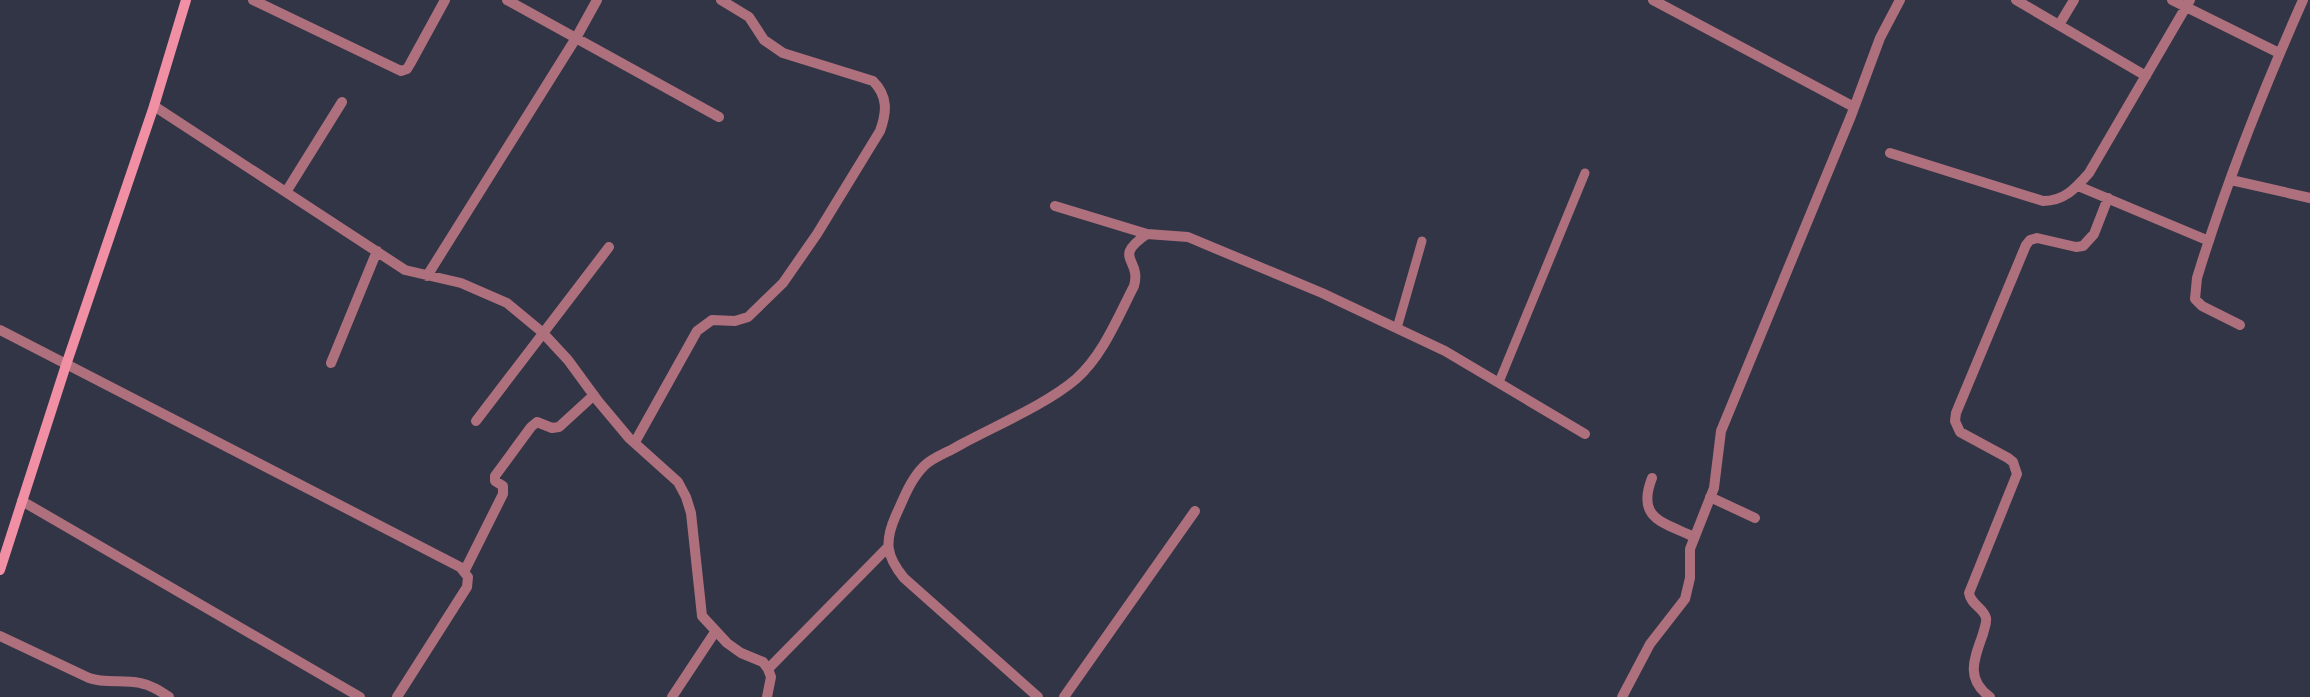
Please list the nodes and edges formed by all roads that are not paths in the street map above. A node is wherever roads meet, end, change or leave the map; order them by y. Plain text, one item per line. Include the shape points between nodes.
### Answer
1 (186, 0) edge
2 (253, 0) edge
3 (445, 0) edge
4 (507, 0) edge
5 (597, 0) edge
6 (721, 0) edge
7 (1653, 0) edge
8 (1900, 0) edge
9 (2074, 0) edge
10 (2172, 0) edge
11 (2303, 0) edge
12 (2019, 1) edge
13 (2188, 4) edge
14 (2059, 25) junction
15 (576, 38) junction
16 (2279, 53) junction
17 (2146, 76) junction
18 (342, 102) dead end
19 (154, 106) junction
20 (1854, 108) junction
21 (719, 117) dead end
22 (1890, 153) dead end
23 (1585, 173) dead end
24 (2231, 180) junction
25 (2078, 186) junction
26 (286, 192) junction
27 (2108, 198) junction
28 (2310, 198) edge
29 (1055, 206) dead end
30 (1147, 234) junction
31 (2209, 240) junction
32 (1422, 241) dead end
33 (609, 247) dead end
34 (377, 252) junction
35 (427, 276) junction
36 (2240, 325) dead end
37 (1397, 328) junction
38 (0, 330) edge
39 (542, 332) junction
40 (331, 362) dead end
41 (66, 365) junction
42 (1499, 382) junction
43 (594, 394) junction
44 (476, 421) dead end
45 (1585, 434) dead end
46 (635, 442) junction
47 (1652, 478) dead end
48 (1710, 498) junction
49 (22, 501) junction
50 (1195, 511) dead end
51 (1754, 518) dead end
52 (1694, 537) junction
53 (888, 547) junction
54 (0, 570) edge
55 (464, 572) junction
56 (715, 632) junction
57 (0, 636) edge
58 (768, 669) junction
59 (168, 697) edge
60 (360, 697) edge
61 (397, 697) edge
62 (672, 697) edge
63 (767, 697) edge
64 (1038, 697) edge
65 (1064, 697) edge
66 (1622, 697) edge
67 (1990, 697) edge

1 - 19 street
2 - 3 street via 401,71 407,69
4 - 15 street
5 - 15 street
6 - 46 street via 749,17 764,40 783,53 874,81 887,108 880,130 794,271 748,317 735,321 712,320 697,331
7 - 20 street
8 - 20 street via 1880,38
9 - 14 street
10 - 13 street
11 - 16 street
12 - 14 street
13 - 16 street
13 - 17 street
14 - 17 street
15 - 21 street
15 - 35 street
16 - 24 street
17 - 25 street via 2089,173
18 - 26 street
19 - 26 street
19 - 41 street
20 - 48 street via 1721,431
22 - 25 street via 2043,201 2056,201
23 - 42 lane
24 - 28 street
24 - 31 street
25 - 27 street
26 - 34 street
27 - 31 street
27 - 67 street via 2094,234 2083,246 2036,238 2026,245 1956,413 1955,421 1960,432 2008,458 2017,469 2016,480 1969,594 1987,622 1975,656 1974,679
29 - 30 street
30 - 37 street via 1188,237
30 - 53 street via 1129,249 1136,276 1134,286 1089,365 1076,379 1055,393 926,464 910,484 890,528
31 - 36 street via 2197,278 2195,299 2202,306
32 - 37 lane
33 - 39 street
34 - 35 street via 405,270
34 - 40 street
35 - 39 street via 486,292 507,303
37 - 42 street
38 - 41 street
39 - 43 street
39 - 44 street
41 - 49 street
41 - 55 street via 460,567
42 - 45 street
43 - 46 street
43 - 55 street via 560,427 552,428 537,422 530,427 495,476 495,482 503,486 503,494
46 - 56 street via 678,482 686,496 691,513 702,616
47 - 52 street via 1645,499 1649,511 1659,520
48 - 51 street
48 - 52 street
49 - 54 street
49 - 60 street
50 - 65 street
52 - 66 street via 1685,599 1650,644
53 - 58 street
53 - 64 street via 890,558 904,578
55 - 61 street via 468,577 467,587
56 - 58 street via 741,653 763,662
56 - 62 street
57 - 59 street via 89,678 103,682 140,683
58 - 63 street via 771,677

